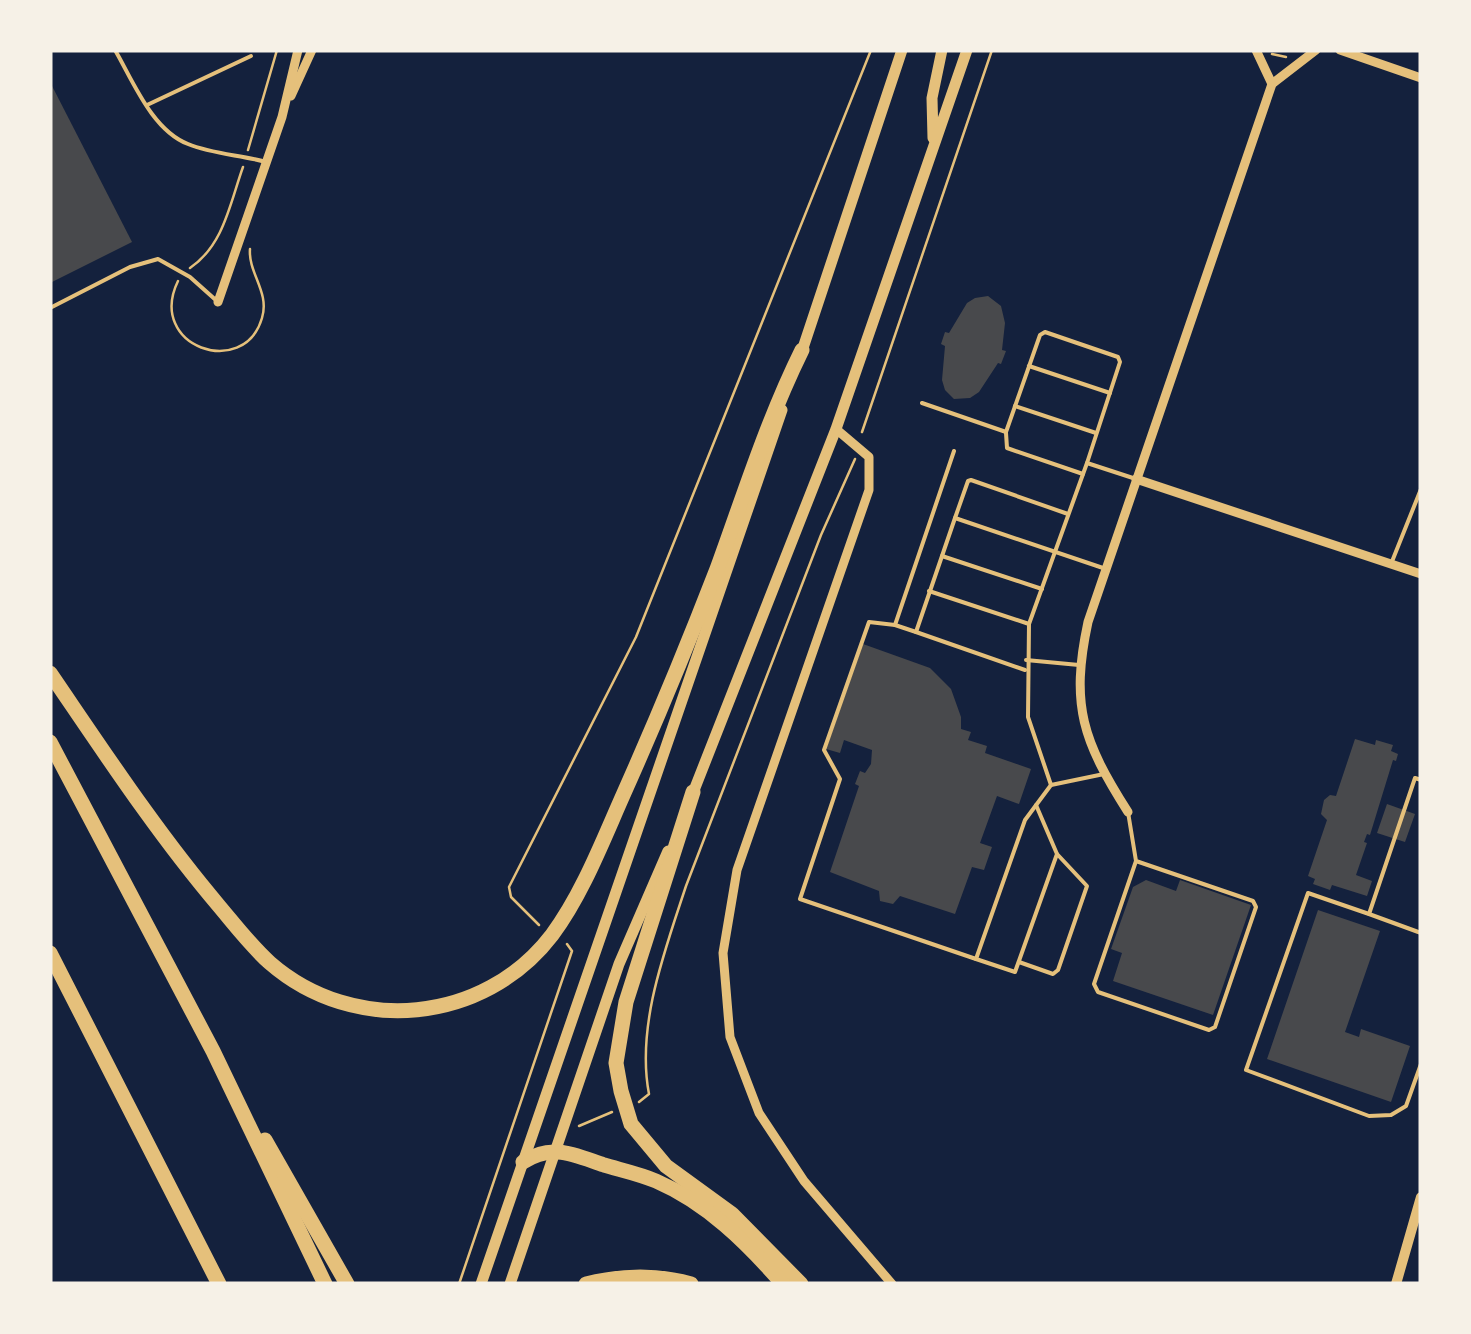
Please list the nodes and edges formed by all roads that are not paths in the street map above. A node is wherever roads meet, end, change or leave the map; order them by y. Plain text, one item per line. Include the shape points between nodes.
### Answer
1 (115, 50) edge
2 (298, 50) edge
3 (312, 50) edge
4 (902, 50) edge
5 (942, 50) edge
6 (967, 50) edge
7 (1316, 50) edge
8 (1340, 50) edge
9 (1261, 51) edge
10 (252, 56) dead end
11 (1421, 78) edge
12 (1272, 84) junction
13 (147, 104) junction
14 (282, 117) junction
15 (933, 147) junction
16 (266, 162) junction
17 (218, 302) joint
18 (50, 308) edge
19 (802, 350) junction
20 (1029, 366) junction
21 (1110, 393) junction
22 (922, 403) dead end
23 (1016, 406) junction
24 (836, 429) junction
25 (1006, 432) junction
26 (1097, 434) junction
27 (954, 451) dead end
28 (1087, 463) junction
29 (1083, 474) junction
30 (1136, 479) junction
31 (1421, 489) edge
32 (1068, 514) junction
33 (955, 518) junction
34 (1055, 552) junction
35 (942, 556) junction
36 (1391, 564) junction
37 (1106, 570) junction
38 (1421, 574) edge
39 (1042, 589) junction
40 (930, 591) junction
41 (1028, 624) junction
42 (895, 625) junction
43 (916, 632) junction
44 (1026, 660) junction
45 (1078, 665) junction
46 (1026, 670) junction
47 (50, 673) edge
48 (50, 742) edge
49 (1104, 774) junction
50 (1421, 780) edge
51 (1051, 785) junction
52 (693, 792) junction
53 (1036, 805) junction
54 (1128, 812) joint
55 (1056, 854) junction
56 (1136, 861) junction
57 (1369, 914) junction
58 (1421, 932) edge
59 (50, 953) edge
60 (976, 959) junction
61 (1019, 962) junction
62 (213, 1051) junction
63 (1421, 1064) edge
64 (556, 1149) junction
65 (523, 1162) junction
66 (1421, 1198) edge
67 (219, 1284) edge
68 (325, 1284) edge
69 (347, 1284) edge
70 (481, 1284) edge
71 (510, 1284) edge
72 (586, 1284) edge
73 (691, 1284) edge
74 (783, 1284) edge
75 (801, 1284) edge
76 (892, 1284) edge
77 (1396, 1284) edge

1 - 13 lane
2 - 14 street
3 - 14 street
4 - 19 main road
5 - 15 main road via 932,98
6 - 15 main road
7 - 12 street
8 - 11 street
9 - 12 street
10 - 13 lane
12 - 30 street
13 - 16 lane via 184,143
14 - 16 street
15 - 24 main road
16 - 17 street
17 - 18 lane via 158,259
19 - 47 highway via 773,410 667,695 592,863 552,935 502,981 470,999 382,1011 325,996 270,962 148,817
19 - 65 main road
20 - 21 lane
20 - 21 lane via 1046,332 1118,357
20 - 23 lane
21 - 26 lane
22 - 25 lane
23 - 25 lane
23 - 26 lane
24 - 52 main road
24 - 76 street via 869,456 869,490 737,870 723,953 730,1037 759,1113 804,1181
25 - 29 lane via 1007,448
26 - 28 lane
27 - 42 lane
28 - 29 lane
28 - 30 lane
29 - 32 lane
30 - 36 street
30 - 37 street
31 - 36 lane
32 - 33 lane via 971,480
32 - 34 lane
33 - 34 lane
33 - 35 lane
34 - 37 lane
34 - 39 lane
35 - 39 lane
35 - 40 lane
36 - 38 street
37 - 45 street
39 - 41 lane
40 - 41 lane
40 - 43 lane
41 - 44 lane
42 - 43 lane
42 - 60 lane via 869,622 824,750 840,779 800,899
43 - 46 lane
44 - 45 lane
44 - 46 lane
45 - 49 street via 1087,738
46 - 51 lane via 1028,718
48 - 62 highway
49 - 51 lane
49 - 54 street
50 - 57 lane via 1415,778
51 - 53 lane
52 - 64 main road via 618,964
52 - 75 highway via 626,1002 616,1064 621,1091 632,1124 666,1166 732,1214
53 - 55 lane
53 - 60 lane
54 - 56 lane
55 - 61 lane
55 - 61 lane via 1087,886 1070,936 1053,974
56 - 56 lane via 1256,907 1215,1026 1208,1030 1098,992 1094,984
57 - 58 lane
57 - 63 lane via 1308,893 1246,1070 1380,1116 1406,1106
59 - 67 highway
60 - 61 lane via 1016,972
62 - 68 highway
62 - 69 highway
64 - 65 highway
64 - 71 main road
64 - 74 highway via 657,1182 703,1208
65 - 70 main road
66 - 77 street
72 - 73 highway via 634,1277

